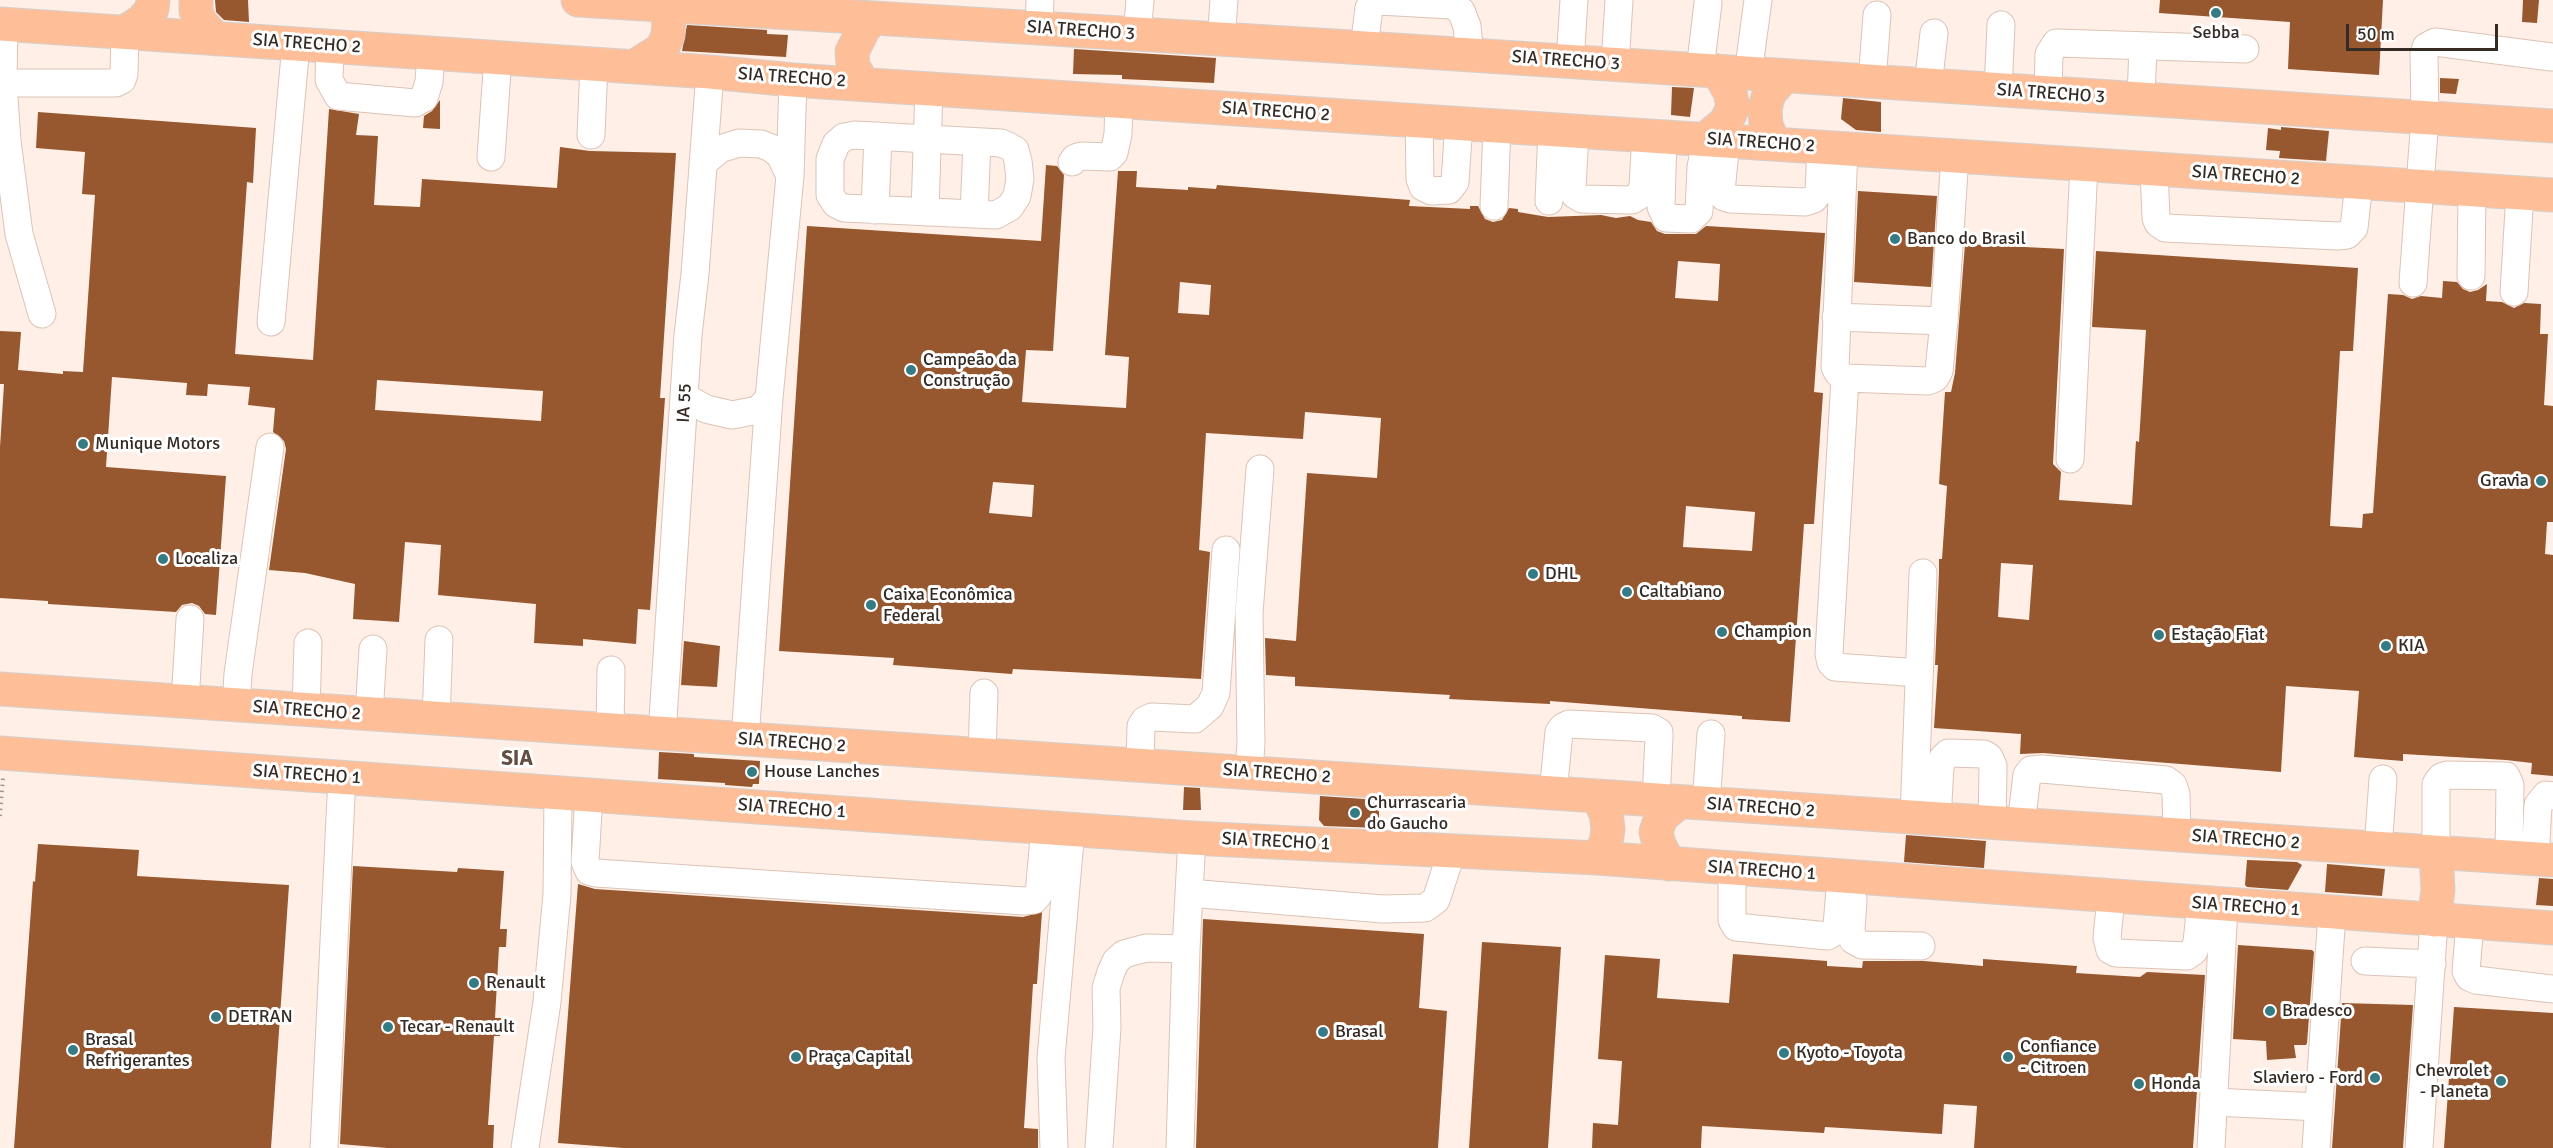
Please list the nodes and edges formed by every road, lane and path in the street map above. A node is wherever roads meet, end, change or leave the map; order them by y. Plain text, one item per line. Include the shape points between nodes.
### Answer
1 (153, 0) edge
2 (196, 0) edge
3 (578, 0) edge
4 (1140, 0) edge
5 (1224, 0) edge
6 (1574, 0) edge
7 (1619, 0) edge
8 (1758, 0) edge
9 (1708, 3) dead end
10 (739, 5) edge
11 (666, 6) junction
12 (784, 6) edge
13 (839, 8) edge
14 (1040, 14) edge
15 (1877, 15) dead end
16 (874, 18) junction
17 (2, 24) edge
18 (2001, 25) dead end
19 (124, 32) junction
20 (1934, 33) dead end
21 (1137, 35) junction
22 (216, 39) junction
23 (1221, 41) junction
24 (297, 44) junction
25 (330, 46) junction
26 (2143, 46) junction
27 (1364, 48) junction
28 (2245, 49) dead end
29 (431, 53) junction
30 (1470, 55) junction
31 (498, 57) junction
32 (2551, 57) dead end
33 (1570, 62) junction
34 (594, 64) junction
35 (1615, 65) junction
36 (635, 66) junction
37 (711, 72) junction
38 (1722, 72) junction
39 (1784, 77) junction
40 (793, 80) junction
41 (1872, 82) junction
42 (3, 83) junction
43 (862, 84) junction
44 (1928, 86) junction
45 (929, 88) junction
46 (1998, 90) junction
47 (2048, 93) junction
48 (2142, 99) junction
49 (1119, 101) junction
50 (2426, 117) junction
51 (1419, 121) junction
52 (1459, 123) junction
53 (1497, 126) junction
54 (2553, 126) edge
55 (1563, 130) junction
56 (591, 135) dead end
57 (878, 136) junction
58 (1654, 136) junction
59 (927, 139) junction
60 (1717, 139) junction
61 (976, 142) junction
62 (1774, 144) junction
63 (1833, 148) junction
64 (1955, 156) junction
65 (491, 157) dead end
66 (1072, 162) dead end
67 (704, 163) junction
68 (2084, 165) junction
69 (2154, 170) junction
70 (790, 176) junction
71 (2359, 183) junction
72 (2419, 188) junction
73 (2472, 190) junction
74 (2520, 194) junction
75 (2553, 195) edge
76 (1549, 201) dead end
77 (1494, 206) dead end
78 (875, 210) junction
79 (926, 212) junction
80 (974, 214) junction
81 (2471, 276) dead end
82 (2413, 283) dead end
83 (2514, 292) dead end
84 (42, 314) dead end
85 (1836, 317) junction
86 (1944, 321) junction
87 (271, 322) dead end
88 (1845, 378) junction
89 (685, 397) junction
90 (770, 398) junction
91 (270, 447) dead end
92 (2070, 459) dead end
93 (1260, 469) dead end
94 (1226, 550) dead end
95 (1923, 573) dead end
96 (190, 619) dead end
97 (438, 640) dead end
98 (308, 643) dead end
99 (373, 649) dead end
100 (611, 670) dead end
101 (1919, 673) junction
102 (0, 689) edge
103 (984, 693) dead end
104 (185, 702) junction
105 (236, 706) junction
106 (306, 711) junction
107 (369, 715) junction
108 (436, 720) junction
109 (610, 731) junction
110 (662, 734) junction
111 (1711, 734) dead end
112 (745, 740) junction
113 (2, 753) edge
114 (982, 755) junction
115 (1140, 765) junction
116 (1249, 772) junction
117 (342, 777) junction
118 (2383, 779) dead end
119 (1553, 793) junction
120 (574, 794) junction
121 (1597, 796) junction
122 (2553, 796) edge
123 (1680, 802) junction
124 (0, 816) edge
125 (1926, 819) junction
126 (2007, 824) junction
127 (1058, 828) junction
128 (2178, 836) junction
129 (1192, 838) junction
130 (2378, 849) junction
131 (1452, 851) junction
132 (2436, 853) junction
133 (1597, 858) junction
134 (2532, 859) edge
135 (1669, 864) junction
136 (1732, 868) junction
137 (1848, 877) junction
138 (1189, 893) junction
139 (2111, 897) junction
140 (2213, 905) junction
141 (2332, 913) junction
142 (2434, 920) junction
143 (2470, 923) junction
144 (2553, 928) edge
145 (1921, 946) dead end
146 (1186, 949) junction
147 (2365, 961) dead end
148 (2432, 964) junction
149 (2553, 989) edge
150 (2213, 1102) junction
151 (2319, 1107) junction
152 (324, 1148) edge
153 (525, 1148) edge
154 (1054, 1148) edge
155 (1099, 1148) edge
156 (1180, 1148) edge
157 (2211, 1148) edge
158 (2316, 1148) edge
159 (2418, 1148) edge

1 - 19 main road via 152,9 142,21
2 - 22 main road via 200,22
3 - 11 main road, SIA TRECHO 3
4 - 21 street
5 - 23 street
6 - 33 street
7 - 35 street
8 - 38 street
9 - 38 street
10 - 11 main road, SIA TRECHO 3
10 - 12 main road, SIA TRECHO 3
11 - 36 main road via 668,35 662,48
12 - 13 main road, SIA TRECHO 3
13 - 16 main road, SIA TRECHO 3
14 - 16 main road, SIA TRECHO 3
14 - 21 main road, SIA TRECHO 3
15 - 41 street
16 - 43 main road via 852,52 853,66
17 - 19 main road, SIA TRECHO 2
17 - 42 street
18 - 46 street
19 - 22 main road, SIA TRECHO 2
19 - 42 street via 124,74 116,83
20 - 44 street
21 - 23 main road, SIA TRECHO 3
22 - 24 main road, SIA TRECHO 2
23 - 27 main road, SIA TRECHO 3
24 - 25 main road, SIA TRECHO 2
24 - 87 street
25 - 29 main road, SIA TRECHO 2
25 - 29 street via 329,80 338,96 416,103 424,98 429,82
26 - 28 street
26 - 47 street via 2056,43 2049,54
26 - 48 street
27 - 30 main road, SIA TRECHO 3
27 - 30 street via 1369,8 1378,1 1452,5 1461,11 1467,26
29 - 31 main road, SIA TRECHO 2
30 - 33 main road, SIA TRECHO 3
31 - 34 main road, SIA TRECHO 2
31 - 65 street
32 - 50 street via 2435,42 2426,47 2424,54
33 - 35 main road, SIA TRECHO 3
34 - 36 main road, SIA TRECHO 2
34 - 56 street
35 - 38 main road, SIA TRECHO 3
36 - 37 main road, SIA TRECHO 2
37 - 40 main road, SIA TRECHO 2
37 - 67 street, IA 55
38 - 39 main road, SIA TRECHO 3
38 - 60 main road via 1732,107
39 - 41 main road, SIA TRECHO 3
39 - 62 main road via 1769,93 1765,109 1766,125
40 - 43 main road, SIA TRECHO 2
40 - 70 street
41 - 44 main road, SIA TRECHO 3
42 - 84 street via 19,234
43 - 45 main road, SIA TRECHO 2
44 - 46 main road, SIA TRECHO 3
45 - 49 main road, SIA TRECHO 2
45 - 59 street
46 - 47 main road, SIA TRECHO 3
47 - 48 main road, SIA TRECHO 3
48 - 50 main road, SIA TRECHO 3
49 - 51 main road, SIA TRECHO 2
49 - 66 street via 1114,153 1081,156
50 - 54 main road, SIA TRECHO 3
50 - 72 street
51 - 52 main road, SIA TRECHO 2
51 - 52 street via 1420,179 1423,187 1431,191 1449,190 1455,182
52 - 53 main road, SIA TRECHO 2
53 - 55 main road, SIA TRECHO 2
53 - 77 street
55 - 58 main road, SIA TRECHO 2
55 - 58 street via 1572,188 1582,199 1632,200 1639,196
55 - 76 street
57 - 59 street
57 - 78 street
57 - 78 street via 844,137 830,159 830,195 836,204
58 - 60 main road, SIA TRECHO 2
58 - 60 street via 1661,207 1666,218 1691,219 1699,211 1701,166
59 - 61 street
59 - 79 street
60 - 62 main road, SIA TRECHO 2
60 - 63 street via 1721,192 1730,199 1814,199
61 - 80 street
61 - 80 street via 1001,143 1015,150 1020,179 1010,207 996,215
62 - 63 main road, SIA TRECHO 2
63 - 64 main road, SIA TRECHO 2
63 - 85 street
64 - 68 main road, SIA TRECHO 2
64 - 86 street
67 - 70 street via 720,149 739,143 761,144 780,155
67 - 89 street, IA 55
68 - 69 main road, SIA TRECHO 2
68 - 92 street
69 - 71 main road, SIA TRECHO 2
69 - 71 street via 2156,218 2165,228 2347,235 2354,228
70 - 90 street
71 - 72 main road, SIA TRECHO 2
72 - 73 main road, SIA TRECHO 2
72 - 82 street
73 - 74 main road, SIA TRECHO 2
73 - 81 street
74 - 75 main road, SIA TRECHO 2
74 - 83 street
78 - 79 street
79 - 80 street
85 - 86 street
85 - 88 street via 1835,367
86 - 88 street via 1935,378
88 - 101 street via 1831,663 1835,667
89 - 90 street via 706,409 732,416 758,410
89 - 110 street, IA 55
90 - 112 street
91 - 105 street
93 - 116 street via 1249,613
94 - 115 street via 1216,693 1210,706 1195,719 1145,720
95 - 101 street
96 - 104 street
97 - 108 street
98 - 106 street
99 - 107 street
100 - 109 street
101 - 125 street
102 - 104 main road, SIA TRECHO 2
103 - 114 street
104 - 105 main road, SIA TRECHO 2
105 - 106 main road, SIA TRECHO 2
106 - 107 main road, SIA TRECHO 2
107 - 108 main road, SIA TRECHO 2
108 - 109 main road, SIA TRECHO 2
109 - 110 main road, SIA TRECHO 2
110 - 112 main road, SIA TRECHO 2
111 - 123 street
112 - 114 main road, SIA TRECHO 2
113 - 117 main road, SIA TRECHO 1
113 - 124 path
114 - 115 main road, SIA TRECHO 2
115 - 116 main road, SIA TRECHO 2
116 - 119 main road, SIA TRECHO 2
117 - 120 main road, SIA TRECHO 1
117 - 152 street
118 - 130 street
119 - 121 main road, SIA TRECHO 2
119 - 123 street via 1559,732 1563,727 1569,724 1652,728 1659,732
120 - 127 main road, SIA TRECHO 1
120 - 127 street via 589,871 608,874 1034,900
120 - 153 street via 557,894 547,1002
121 - 123 main road, SIA TRECHO 2
121 - 133 main road via 1606,813 1608,829 1606,843
122 - 134 street via 2546,795 2538,805
123 - 125 main road, SIA TRECHO 2
123 - 135 main road via 1661,817 1656,832
125 - 126 main road, SIA TRECHO 2
125 - 126 street via 1943,758 1948,753 1984,754 1993,766
126 - 128 main road, SIA TRECHO 2
126 - 128 street via 2027,775 2042,769 2166,780 2176,794
127 - 129 main road, SIA TRECHO 1
127 - 154 street via 1052,1058
128 - 130 main road, SIA TRECHO 2
129 - 131 main road, SIA TRECHO 1
129 - 138 street
130 - 132 main road, SIA TRECHO 2
131 - 133 main road, SIA TRECHO 1
131 - 138 street via 1436,900 1425,908 1383,909
132 - 134 main road, SIA TRECHO 2
132 - 134 street via 2436,784 2441,777 2506,776
132 - 142 main road via 2438,890
133 - 135 main road, SIA TRECHO 1
135 - 136 main road, SIA TRECHO 1
136 - 137 main road, SIA TRECHO 1
136 - 137 street via 1732,920 1736,927 1828,936 1837,926
137 - 139 main road, SIA TRECHO 1
137 - 145 street via 1853,940 1862,945
138 - 146 street
139 - 140 main road, SIA TRECHO 1
139 - 140 street via 2107,938 2110,950 2116,953 2187,956 2194,951
140 - 141 main road, SIA TRECHO 1
140 - 150 street
141 - 142 main road, SIA TRECHO 1
141 - 151 street
142 - 143 main road, SIA TRECHO 1
142 - 148 street
143 - 144 main road, SIA TRECHO 1
143 - 149 street via 2466,971 2469,976
146 - 155 street via 1146,948 1124,954 1111,972 1106,988
146 - 156 street
147 - 148 street
148 - 159 street
150 - 151 street
150 - 157 street
151 - 158 street

